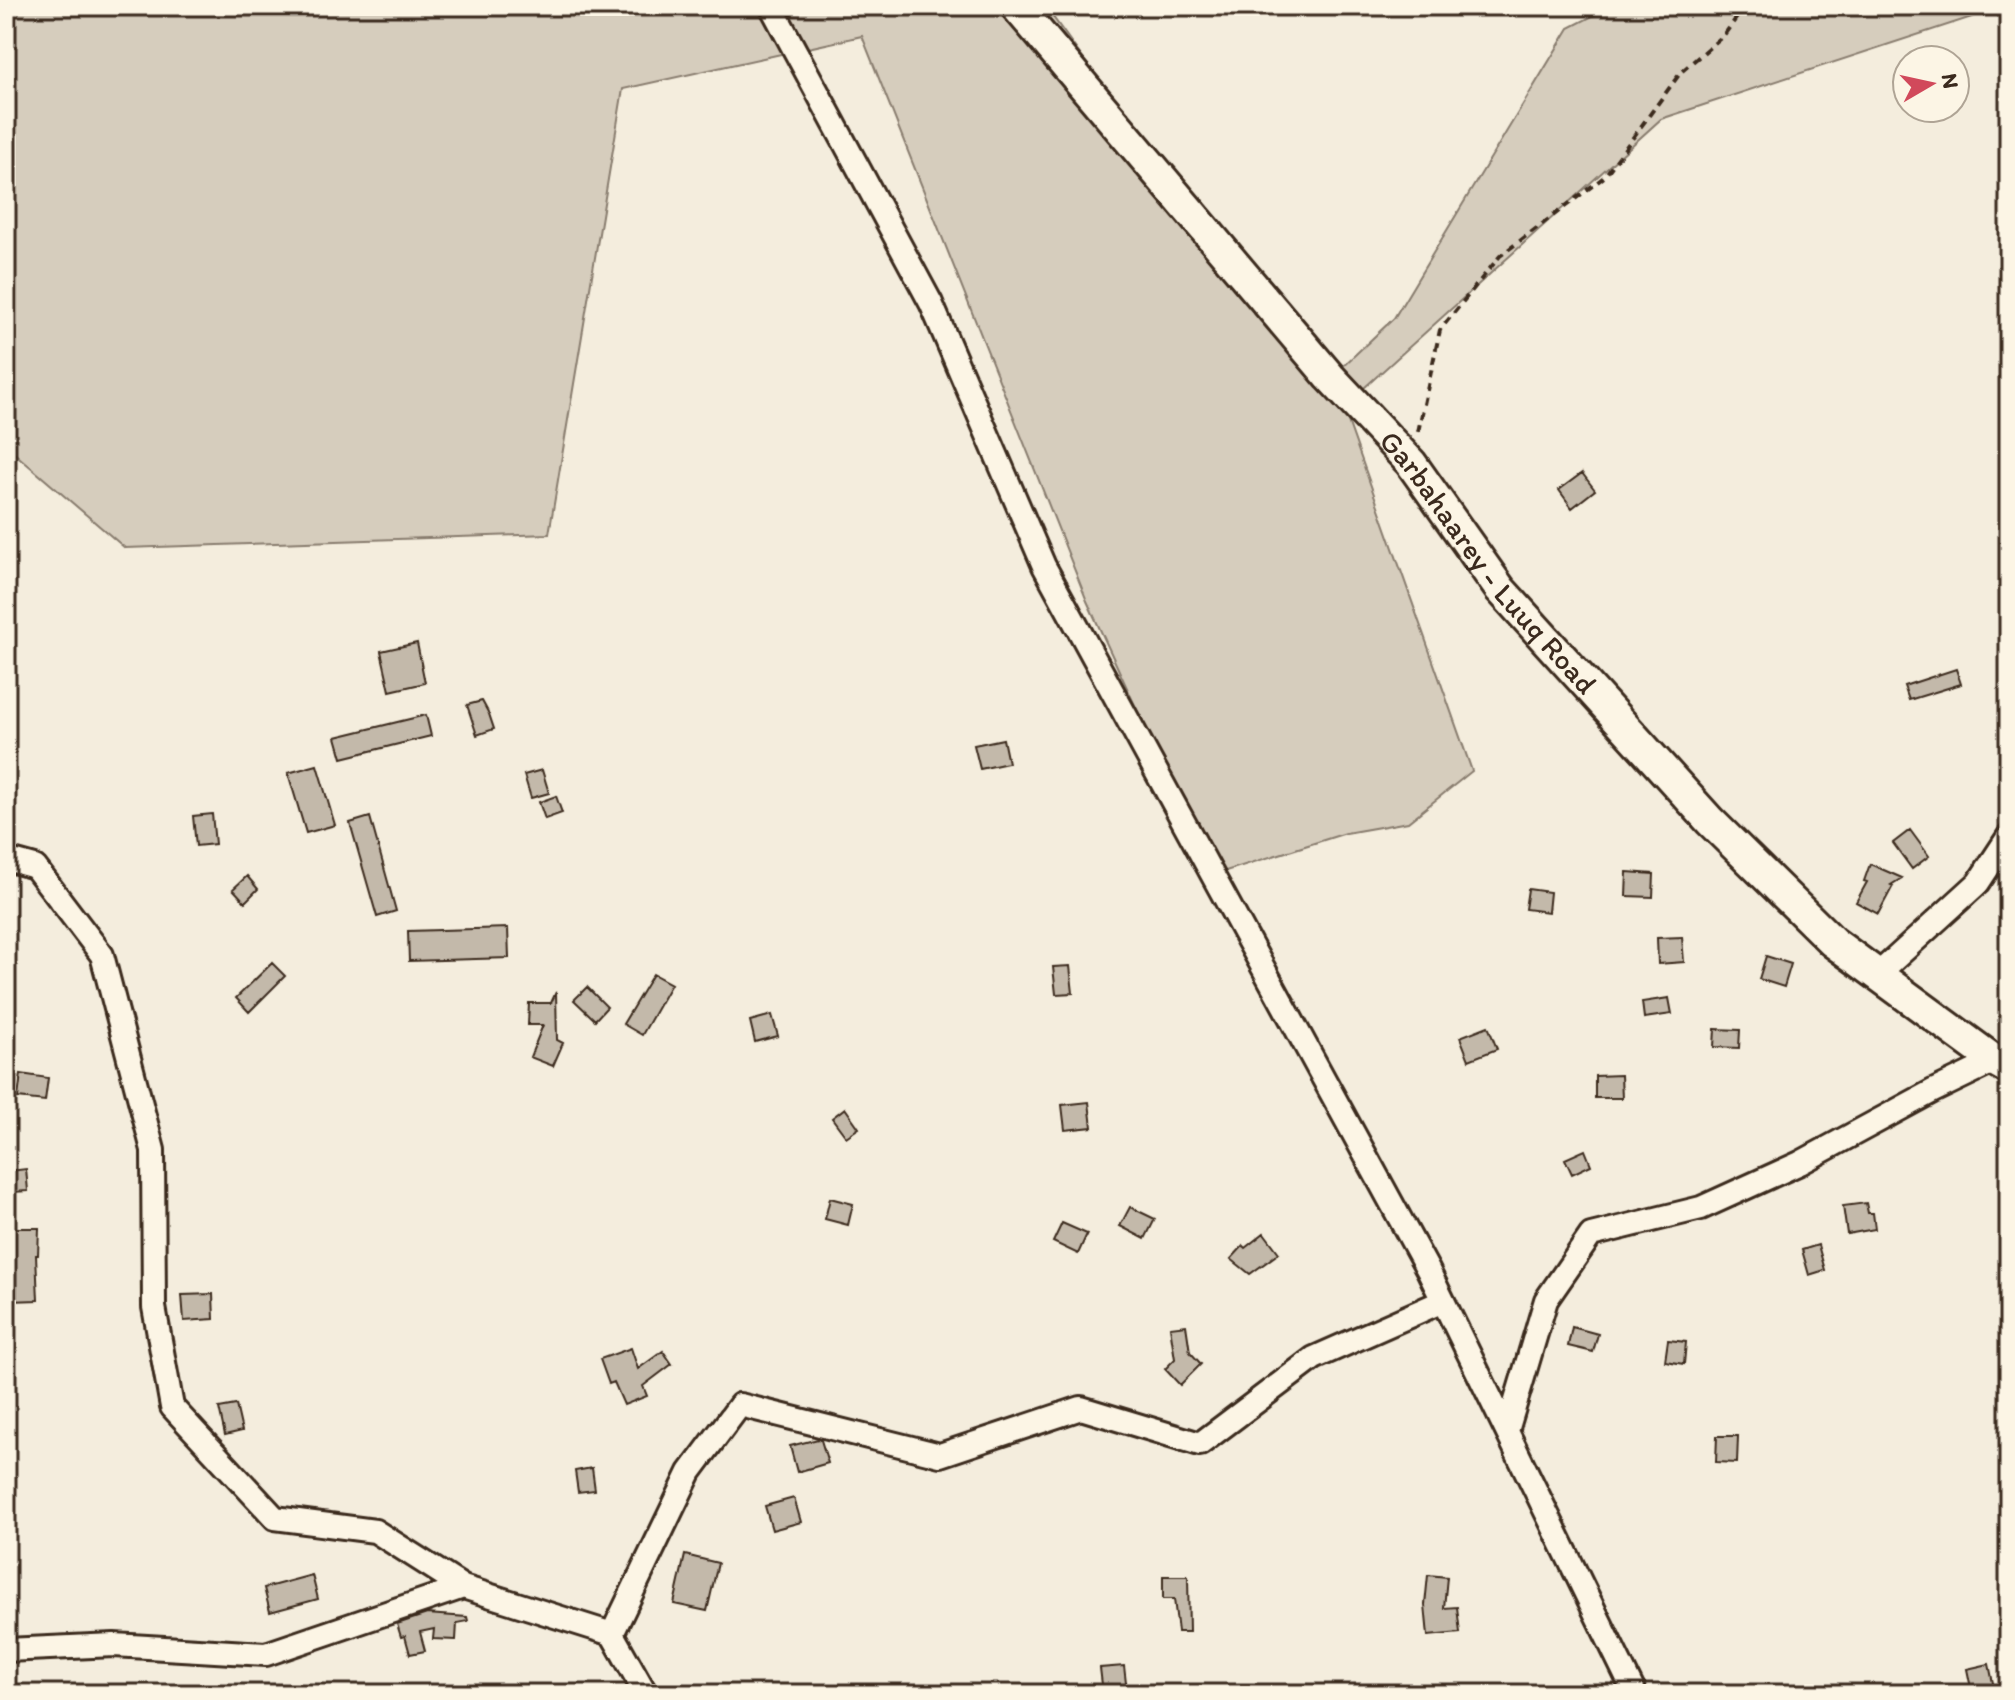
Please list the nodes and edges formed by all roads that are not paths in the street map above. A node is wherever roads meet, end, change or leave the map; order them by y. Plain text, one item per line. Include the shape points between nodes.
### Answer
1 (771, 6) edge
2 (1016, 6) edge
3 (2009, 836) edge
4 (6, 859) edge
5 (1877, 975) junction
6 (2002, 1065) edge
7 (1443, 1301) junction
8 (1507, 1431) junction
9 (463, 1587) junction
10 (612, 1634) junction
11 (6, 1650) edge
12 (646, 1694) edge
13 (1635, 1694) edge

1 - 7 street via 931,303 1044,566
2 - 5 street, Garbahaarey - Luuq Road via 1320,365 1411,463 1500,589 1710,821 1833,942
3 - 5 street via 1978,883
4 - 9 street via 35,867 102,955 153,1150 154,1307 172,1407 275,1518 375,1531
5 - 6 street, Garbahaarey - Luuq Road
6 - 8 street via 1933,1091 1800,1163 1701,1208 1591,1235 1546,1300
7 - 8 street
7 - 10 street via 1314,1358 1200,1444 1081,1408 940,1455 740,1405 690,1472
8 - 13 street
9 - 10 street
9 - 11 street via 266,1654 114,1645
10 - 12 street

